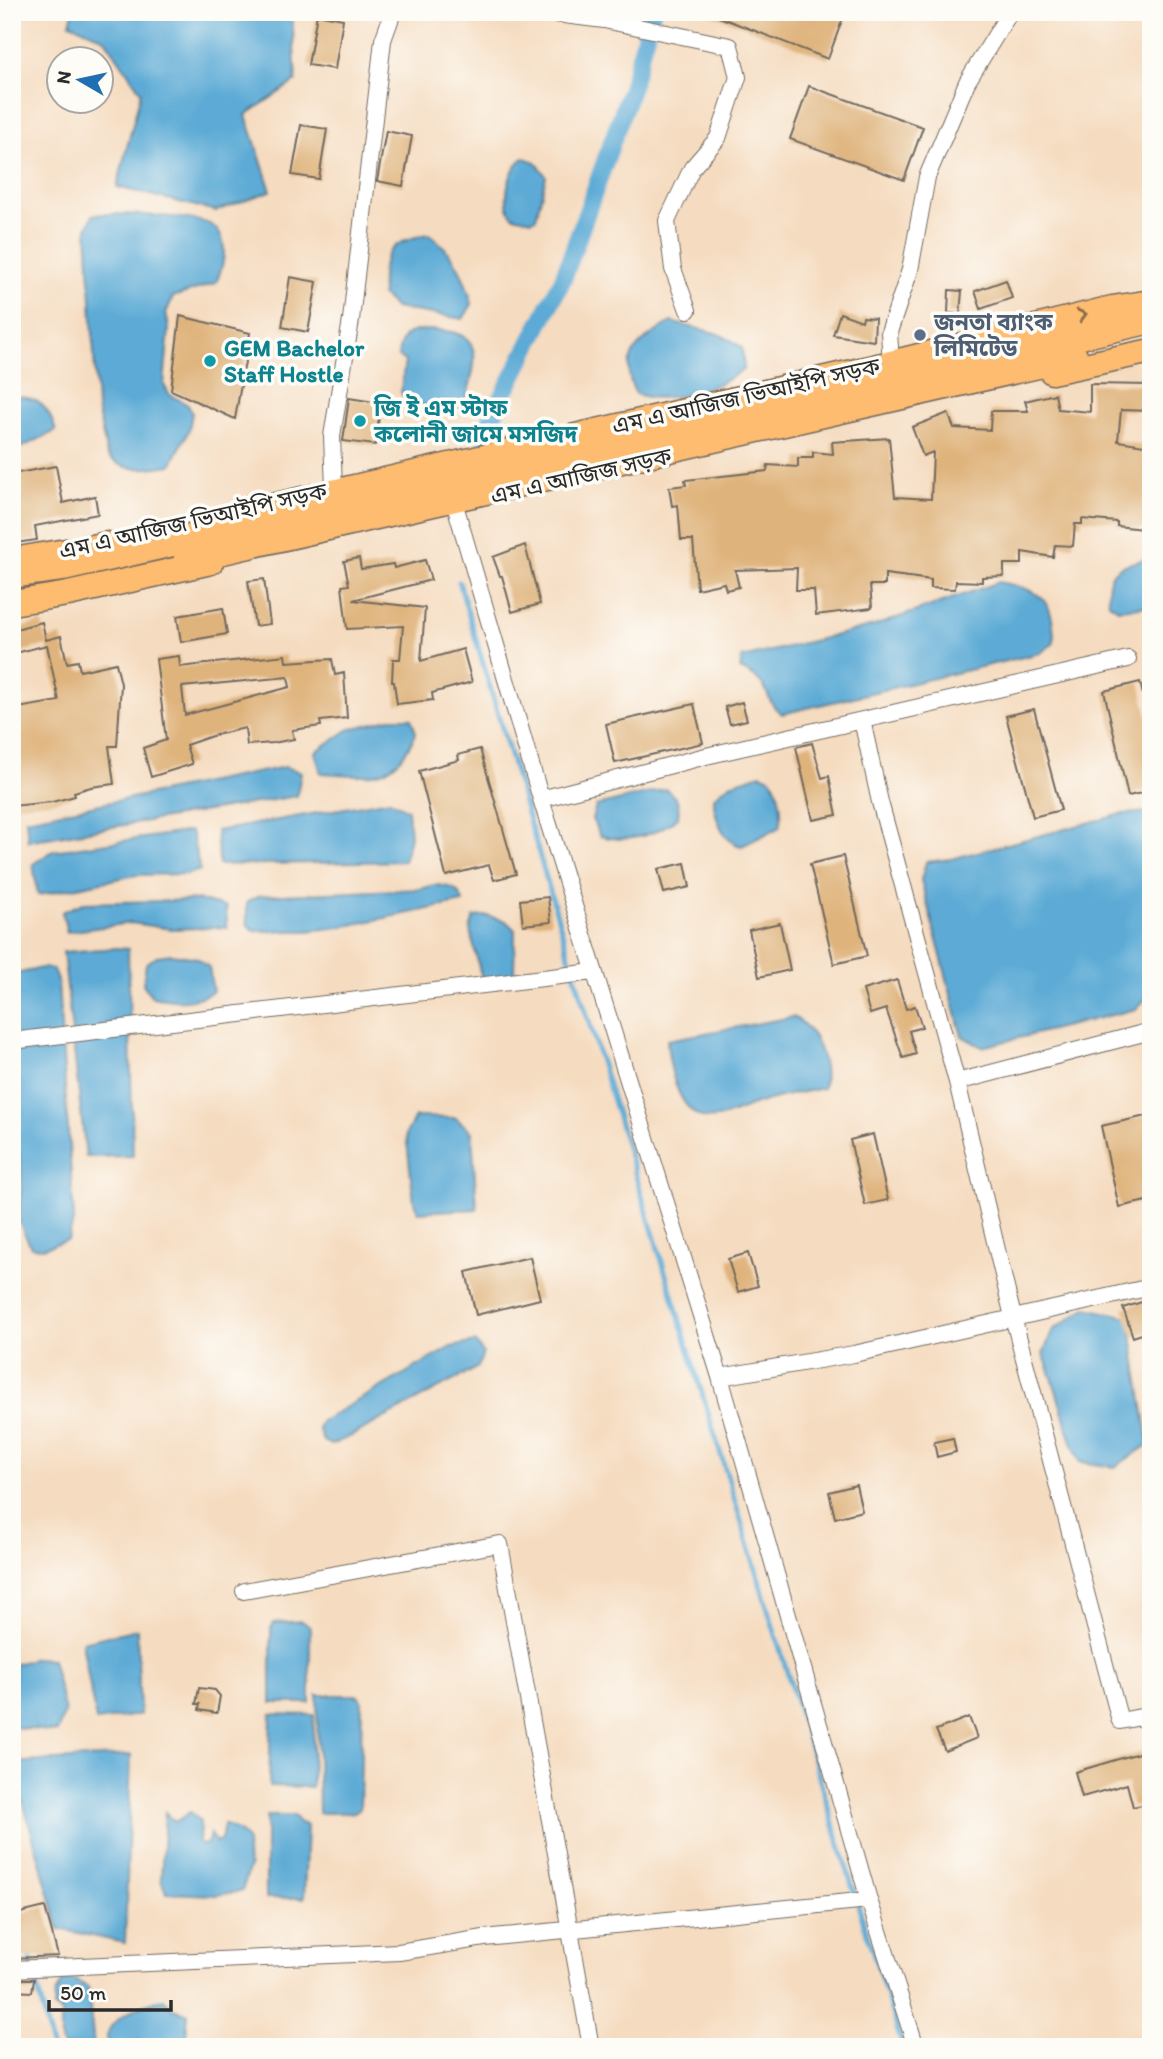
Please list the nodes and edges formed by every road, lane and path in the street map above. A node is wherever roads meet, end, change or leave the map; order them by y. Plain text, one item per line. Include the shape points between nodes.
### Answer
1 (393, 12) edge
2 (540, 12) edge
3 (1010, 12) edge
4 (1151, 302) edge
5 (688, 310) dead end
6 (1151, 318) edge
7 (1151, 338) edge
8 (1151, 351) edge
9 (891, 363) junction
10 (334, 489) junction
11 (455, 505) junction
12 (12, 560) edge
13 (12, 574) edge
14 (12, 593) edge
15 (12, 603) edge
16 (1128, 659) dead end
17 (862, 720) junction
18 (541, 799) junction
19 (594, 972) junction
20 (1151, 1031) edge
21 (12, 1041) edge
22 (957, 1082) junction
23 (1151, 1287) edge
24 (1013, 1317) junction
25 (720, 1377) junction
26 (244, 1591) dead end
27 (1151, 1715) edge
28 (869, 1900) junction
29 (570, 1928) junction
30 (12, 1969) edge
31 (591, 2047) edge
32 (916, 2047) edge

1 - 10 street via 383,40 351,320 332,436
2 - 5 street via 730,46 738,77 718,138 692,169 667,221 673,270
3 - 9 street via 967,82 927,177 910,270 889,332
9 -> 4 main road, এম এ আজিজ ভিআইপি সড়ক
6 - 13 highway via 63,567
7 - 14 highway via 212,553
8 - 11 main road, এম এ আজিজ সড়ক
9 - 10 main road, এম এ আজিজ ভিআইপি সড়ক
10 - 12 main road, এম এ আজিজ ভিআইপি সড়ক via 110,544
11 - 15 main road, এম এ আজিজ সড়ক via 119,583
11 - 18 street
16 - 17 street
17 - 18 street
17 - 22 street
18 - 19 street
19 - 21 street
19 - 25 street
20 - 22 street
22 - 24 street
23 - 24 street
24 - 25 street via 854,1354
24 - 27 street via 1120,1721
25 - 28 street
26 - 29 street via 500,1544
28 - 29 street
28 - 32 street
29 - 30 street via 398,1952
29 - 31 street

